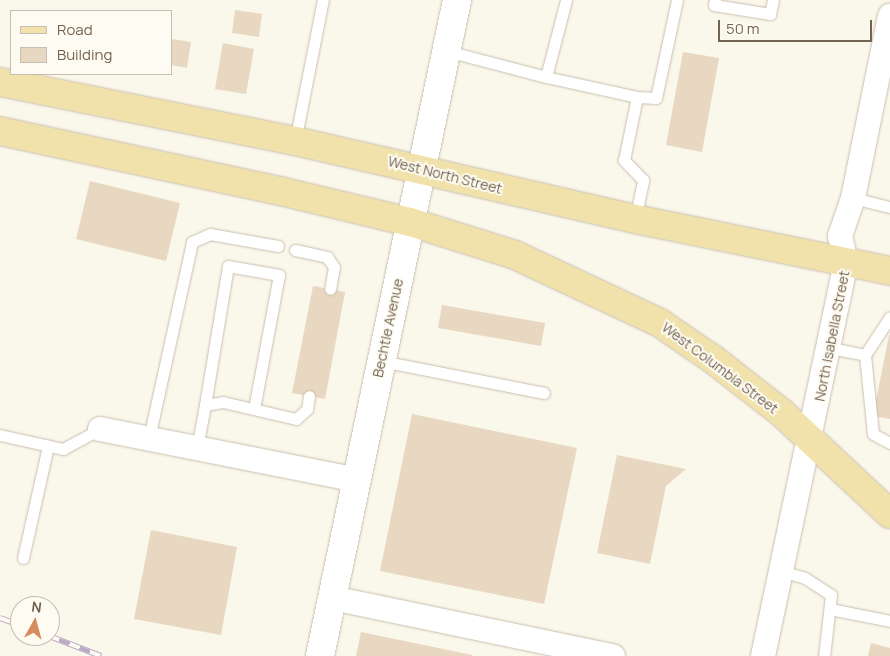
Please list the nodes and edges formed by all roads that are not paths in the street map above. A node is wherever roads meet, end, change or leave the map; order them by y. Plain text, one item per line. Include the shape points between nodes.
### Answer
1 (323, 0) edge
2 (458, 0) edge
3 (566, 0) edge
4 (677, 0) edge
5 (715, 0) edge
6 (773, 0) edge
7 (890, 16) edge
8 (447, 51) junction
9 (546, 77) junction
10 (0, 82) edge
11 (637, 97) junction
12 (0, 131) edge
13 (295, 141) junction
14 (424, 169) junction
15 (853, 198) junction
16 (890, 207) edge
17 (635, 219) junction
18 (410, 222) junction
19 (278, 246) dead end
20 (295, 250) dead end
21 (846, 262) junction
22 (890, 270) edge
23 (330, 289) dead end
24 (890, 317) edge
25 (830, 348) junction
26 (865, 356) junction
27 (382, 361) junction
28 (544, 393) dead end
29 (309, 396) dead end
30 (205, 405) junction
31 (254, 410) junction
32 (100, 429) joint
33 (0, 435) edge
34 (149, 438) junction
35 (810, 440) junction
36 (890, 443) edge
37 (48, 446) junction
38 (197, 448) junction
39 (357, 480) junction
40 (890, 514) edge
41 (23, 558) dead end
42 (781, 571) junction
43 (332, 598) junction
44 (830, 609) junction
45 (890, 621) edge
46 (320, 656) edge
47 (613, 656) edge
48 (763, 656) edge
49 (824, 656) edge

1 - 13 lane
2 - 8 main road, Bechtle Avenue
3 - 9 lane
4 - 11 lane via 656,98
5 - 6 lane via 714,5 770,14
7 - 15 street, North Isabella Street
8 - 9 lane
8 - 14 main road, Bechtle Avenue
9 - 11 lane
10 - 13 main road, West North Street
11 - 17 lane via 624,160 643,180
12 - 18 main road
13 - 14 main road, West North Street
14 - 17 main road, West North Street
14 - 18 main road, Bechtle Avenue
15 - 16 lane
15 - 21 street, North Isabella Street via 840,236
17 - 21 main road, West North Street
18 - 27 main road, Bechtle Avenue
18 - 35 main road, West Columbia Street via 515,255 660,323 714,360
19 - 34 lane via 210,234 192,242
20 - 23 lane via 327,257 334,266
21 - 22 main road, West North Street
21 - 25 street, North Isabella Street
24 - 26 lane
25 - 26 lane
25 - 35 street, North Isabella Street
26 - 36 lane via 873,434
27 - 28 lane
27 - 39 main road, Bechtle Avenue
29 - 31 lane via 307,409 296,419
30 - 31 lane via 224,402
30 - 31 lane via 228,266 279,275
30 - 38 lane
32 - 34 street
32 - 37 lane via 63,449
33 - 37 lane
34 - 38 street
35 - 40 main road, West Columbia Street
35 - 42 street, North Isabella Street
37 - 41 lane
38 - 39 street
39 - 43 main road, Bechtle Avenue
42 - 44 lane via 805,578 831,595
42 - 48 street, North Isabella Street
43 - 46 main road, Bechtle Avenue
43 - 47 street
44 - 45 lane
44 - 49 lane

